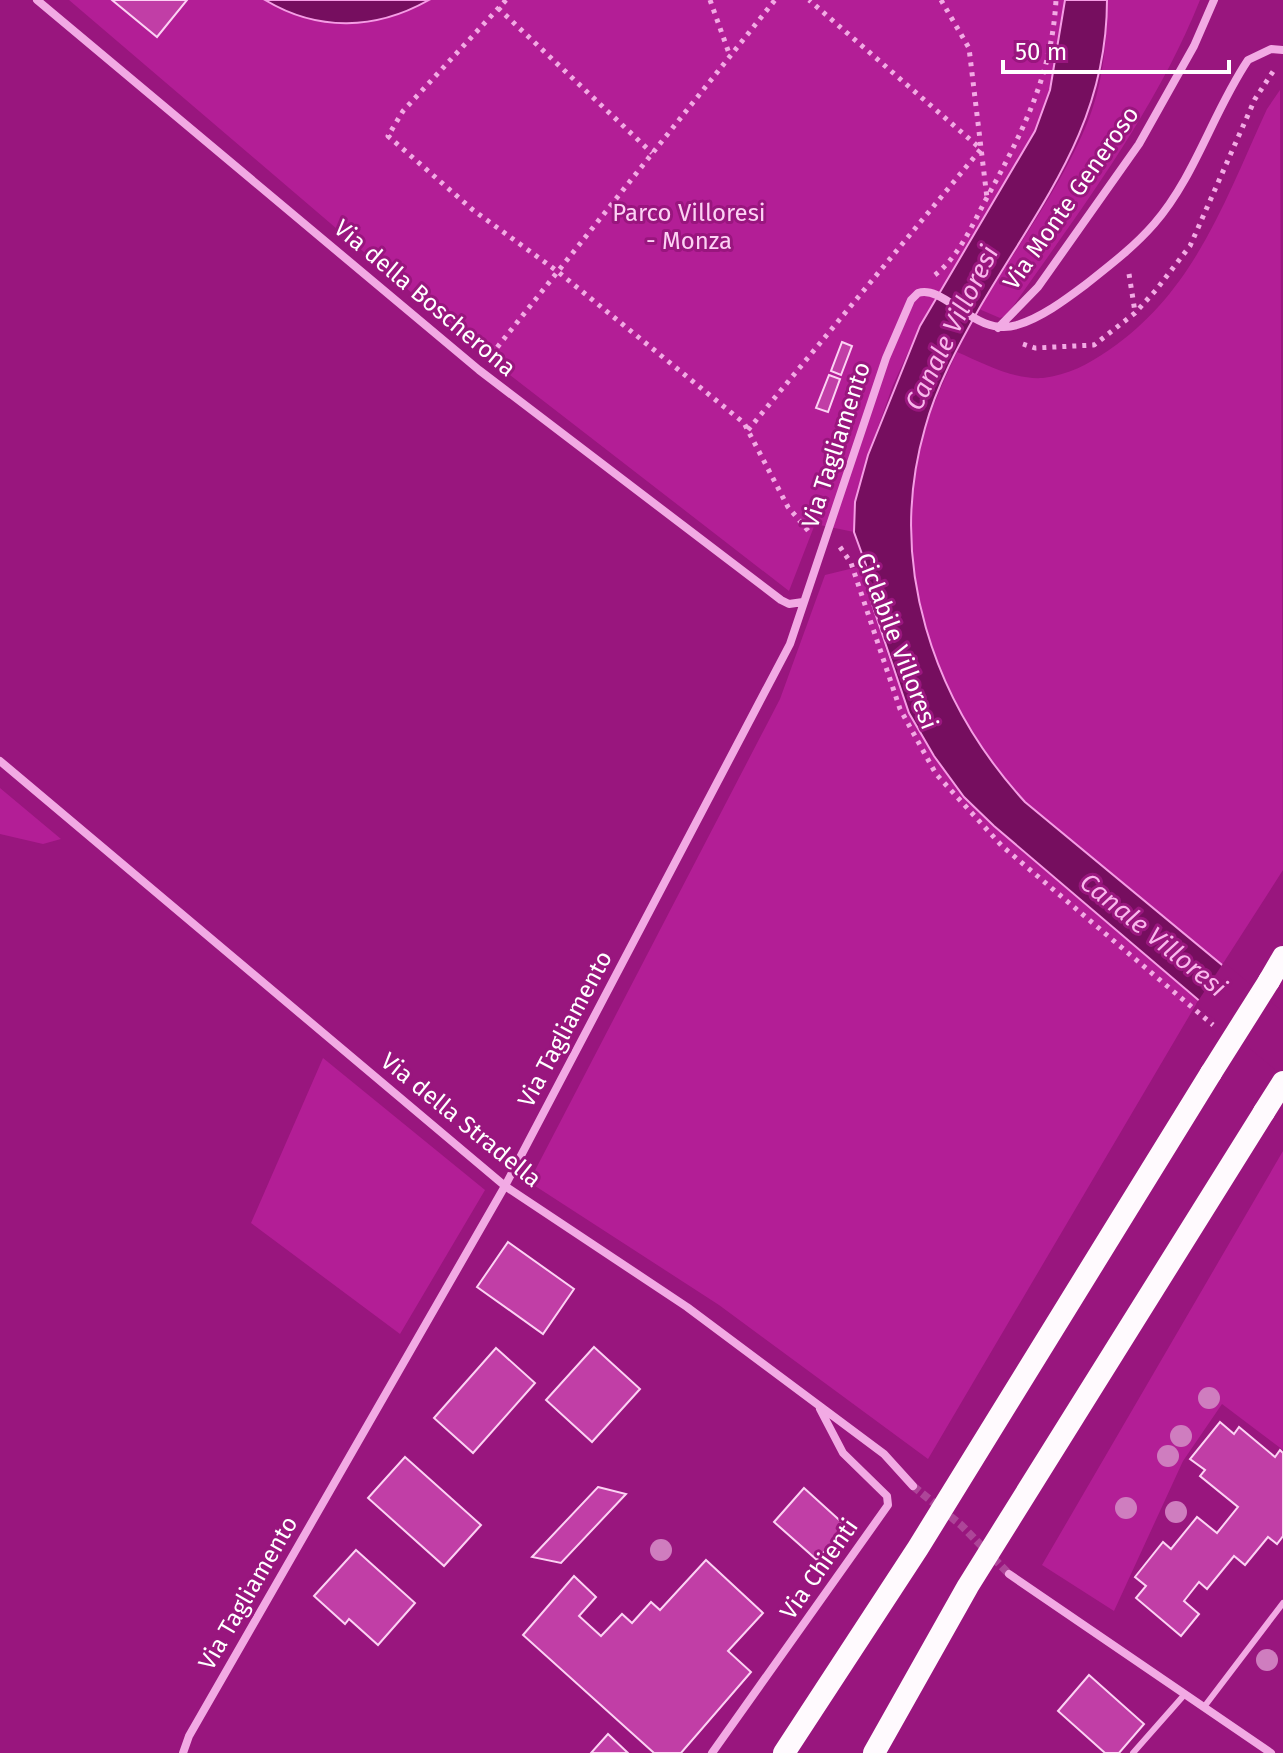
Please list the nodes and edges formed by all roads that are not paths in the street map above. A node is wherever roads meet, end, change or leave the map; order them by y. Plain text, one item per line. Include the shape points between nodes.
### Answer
1 (37, 0) edge
2 (1214, 0) edge
3 (1283, 50) edge
4 (997, 329) junction
5 (803, 602) junction
6 (0, 761) edge
7 (1283, 957) edge
8 (1283, 1082) edge
9 (505, 1186) junction
10 (820, 1408) junction
11 (913, 1486) tunnel mouth
12 (1009, 1574) tunnel mouth
13 (1283, 1603) edge
14 (1185, 1694) junction
15 (1204, 1707) junction
16 (802, 1724) junction
17 (183, 1753) edge
18 (712, 1753) edge
19 (775, 1753) edge
20 (784, 1753) edge
21 (874, 1753) edge
22 (1133, 1753) edge
23 (1271, 1753) edge

1 - 5 street, Via della Boscherona via 479,370 781,600
2 - 4 street, Via Monte Generoso via 1139,144 1038,287
3 - 4 street via 1271,49 1248,60 1154,224 1040,315
4 - 5 street, Via Tagliamento via 931,292 918,293 903,313
5 - 9 street, Via Tagliamento via 790,644
6 - 9 street, Via della Stradella
7 - 16 highway, bridge via 918,1548
8 - 21 highway, bridge via 968,1586
9 - 10 street, Via della Stradella via 687,1307
9 - 17 street, Via Tagliamento
10 - 11 street, Via della Stradella via 884,1454
10 - 18 street, Via Chienti via 834,1441 887,1496 888,1505
12 - 14 street
13 - 15 lane
14 - 15 street
14 - 22 lane
15 - 23 street
16 - 19 highway
16 - 20 highway

